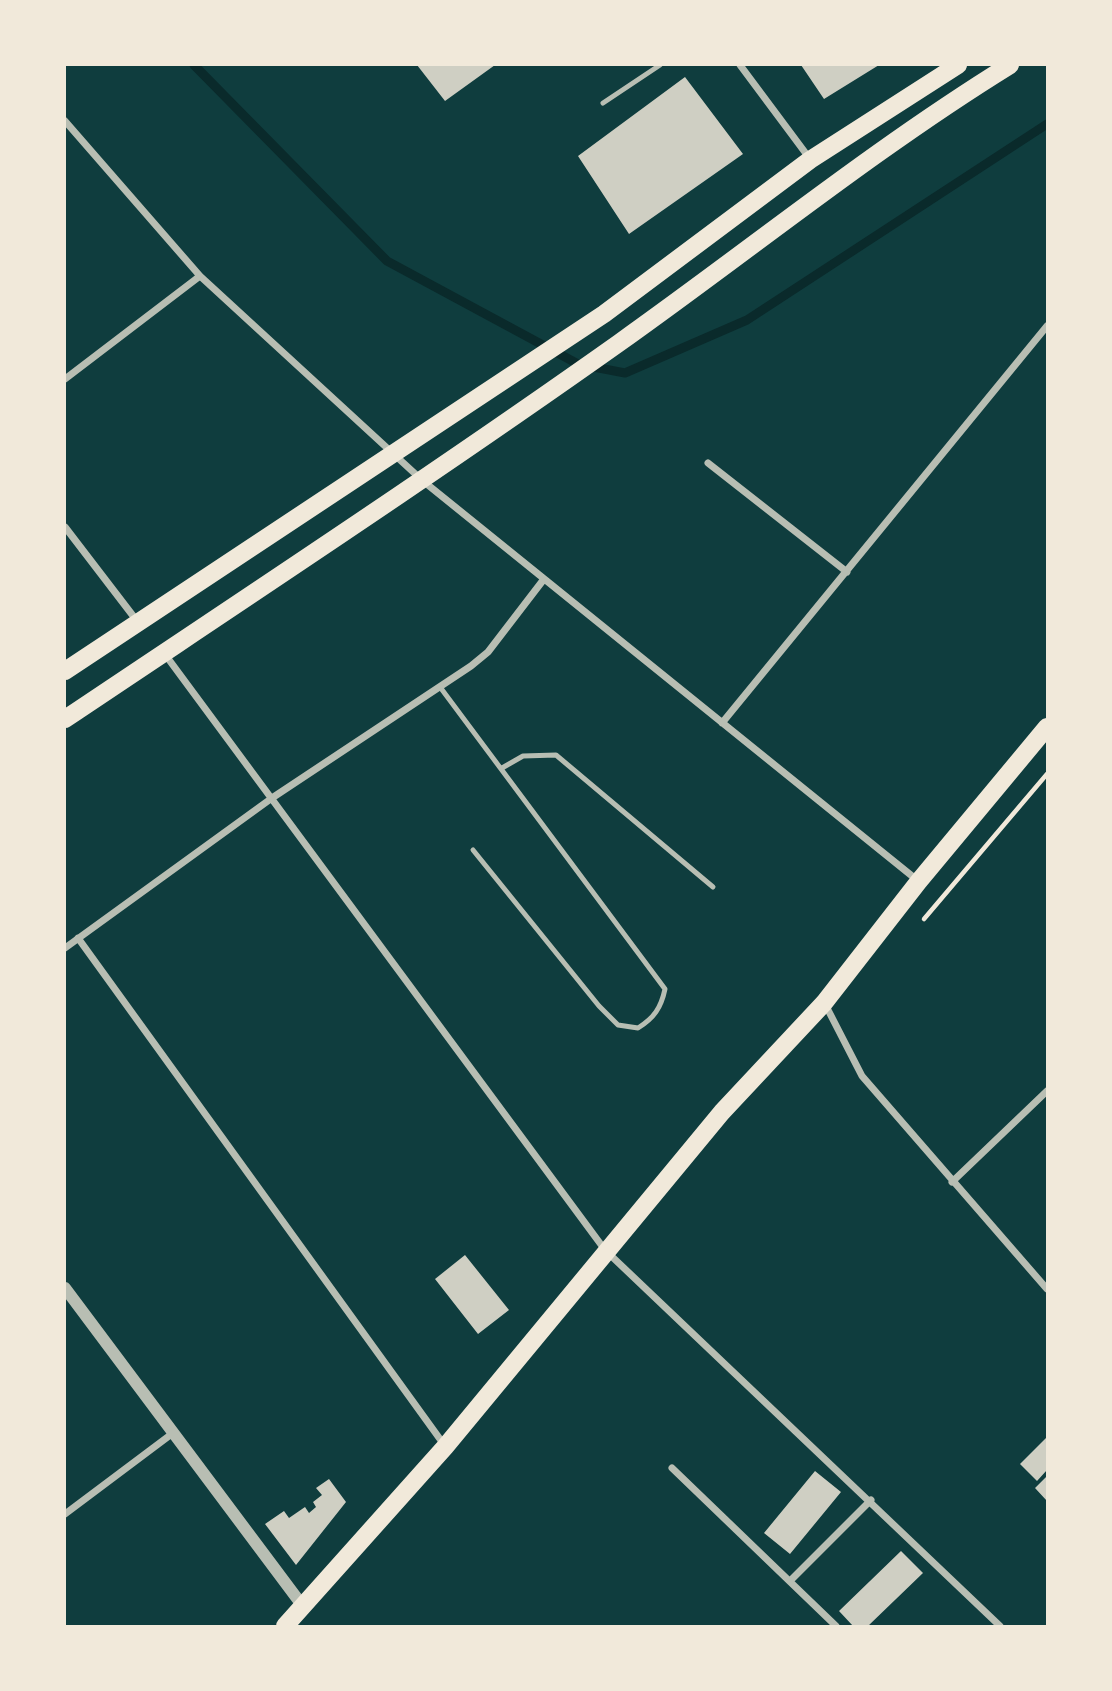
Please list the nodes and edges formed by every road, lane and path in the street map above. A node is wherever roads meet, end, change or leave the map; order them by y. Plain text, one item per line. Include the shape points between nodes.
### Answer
1 (660, 65) edge
2 (740, 65) edge
3 (958, 65) edge
4 (1010, 65) edge
5 (603, 103) dead end
6 (65, 121) edge
7 (810, 160) junction
8 (200, 276) junction
9 (1047, 326) edge
10 (65, 379) edge
11 (393, 454) junction
12 (708, 463) dead end
13 (423, 481) junction
14 (65, 527) edge
15 (847, 572) junction
16 (544, 579) junction
17 (138, 622) junction
18 (163, 653) junction
19 (65, 671) edge
20 (440, 687) junction
21 (65, 719) edge
22 (722, 723) junction
23 (1047, 727) edge
24 (502, 768) junction
25 (272, 798) junction
26 (473, 850) dead end
27 (919, 881) junction
28 (713, 887) dead end
29 (78, 938) junction
30 (65, 948) edge
31 (824, 1003) junction
32 (1047, 1091) edge
33 (952, 1182) junction
34 (605, 1250) junction
35 (65, 1288) edge
36 (1047, 1289) edge
37 (173, 1433) junction
38 (445, 1447) junction
39 (672, 1468) dead end
40 (871, 1500) junction
41 (65, 1514) edge
42 (790, 1581) junction
43 (302, 1605) junction
44 (285, 1626) edge
45 (836, 1626) edge
46 (1000, 1626) edge

1 - 5 lane
2 - 7 street
3 - 7 main road
4 - 13 main road via 926,116 632,334
6 - 8 street
7 - 11 main road via 604,314
8 - 10 street
8 - 11 street
9 - 15 street
11 - 13 street
11 - 17 main road
12 - 15 street
13 - 16 street
13 - 18 main road
14 - 17 street
15 - 22 street
16 - 20 street via 488,652
16 - 22 street
17 - 19 main road
18 - 21 main road
18 - 25 street
20 - 24 lane
20 - 25 street
22 - 27 street
23 - 27 main road
24 - 26 lane via 665,989 652,1019 638,1028 618,1025
24 - 28 lane via 523,755 556,755
25 - 29 street
25 - 34 street
27 - 31 main road
29 - 30 street
29 - 38 street
31 - 33 street via 862,1076
31 - 34 main road via 722,1112
32 - 33 street
33 - 36 street
34 - 38 main road
34 - 40 street
35 - 37 street
37 - 41 street
37 - 43 street
38 - 43 main road
39 - 42 street
40 - 42 street
40 - 46 street
42 - 45 street
43 - 44 main road

